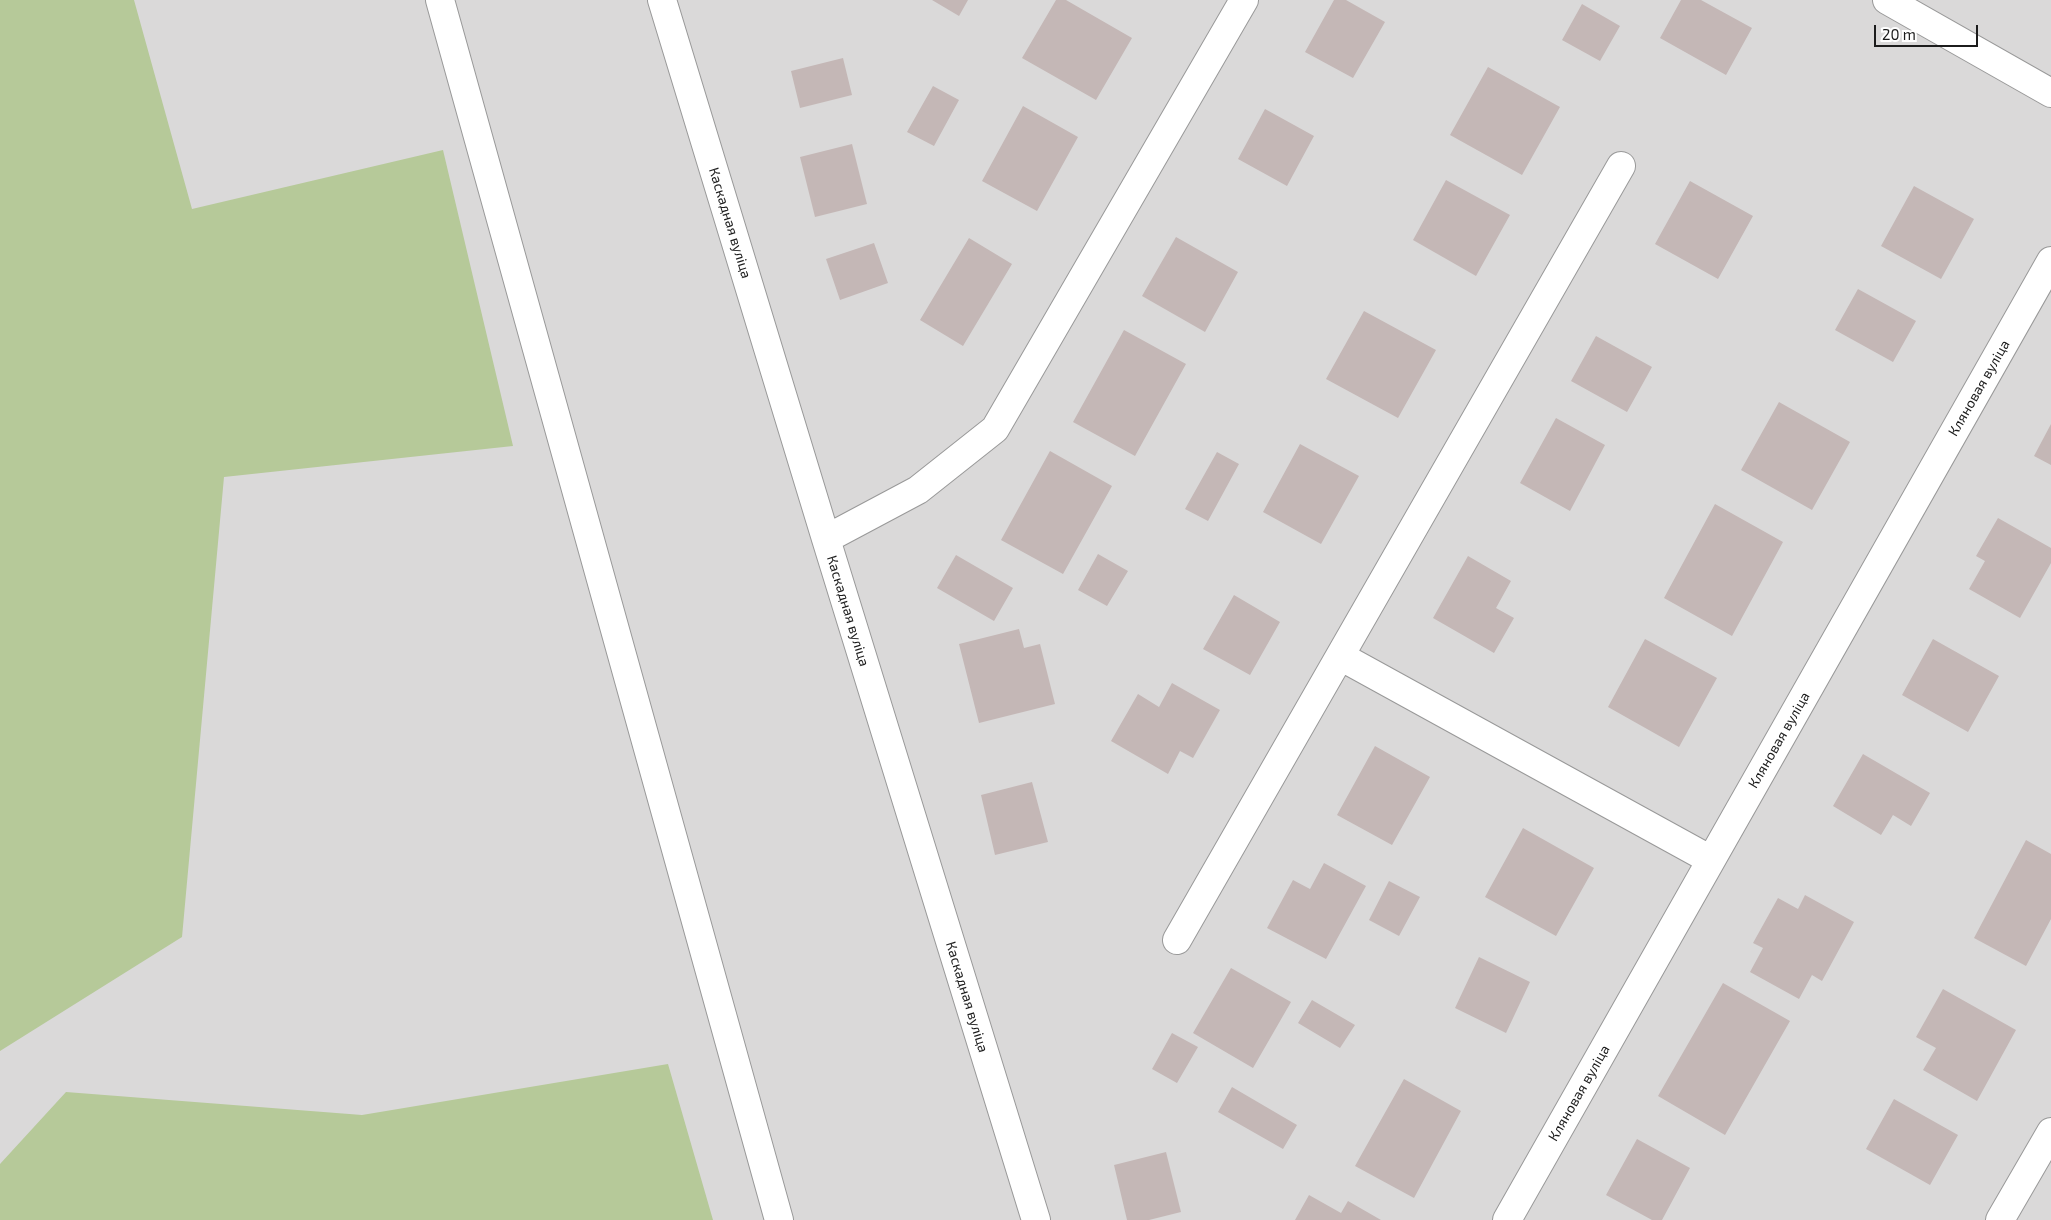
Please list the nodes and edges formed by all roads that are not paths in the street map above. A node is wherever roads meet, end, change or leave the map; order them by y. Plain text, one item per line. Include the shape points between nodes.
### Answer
1 (440, 0) edge
2 (662, 0) edge
3 (1244, 0) edge
4 (1887, 0) edge
5 (2051, 93) edge
6 (1621, 166) dead end
7 (2051, 261) edge
8 (826, 540) junction
9 (1340, 656) junction
10 (1711, 860) junction
11 (1176, 940) dead end
12 (2051, 1132) edge
13 (779, 1220) edge
14 (1036, 1220) edge
15 (1507, 1220) edge
16 (2000, 1220) edge

1 - 13 street
2 - 8 street, Каскадная вуліца
3 - 8 street via 995,429 918,490
4 - 5 street
6 - 9 street
7 - 10 street, Кляновая вуліца
8 - 14 street, Каскадная вуліца
9 - 10 street
9 - 11 street
10 - 15 street, Кляновая вуліца
12 - 16 street

